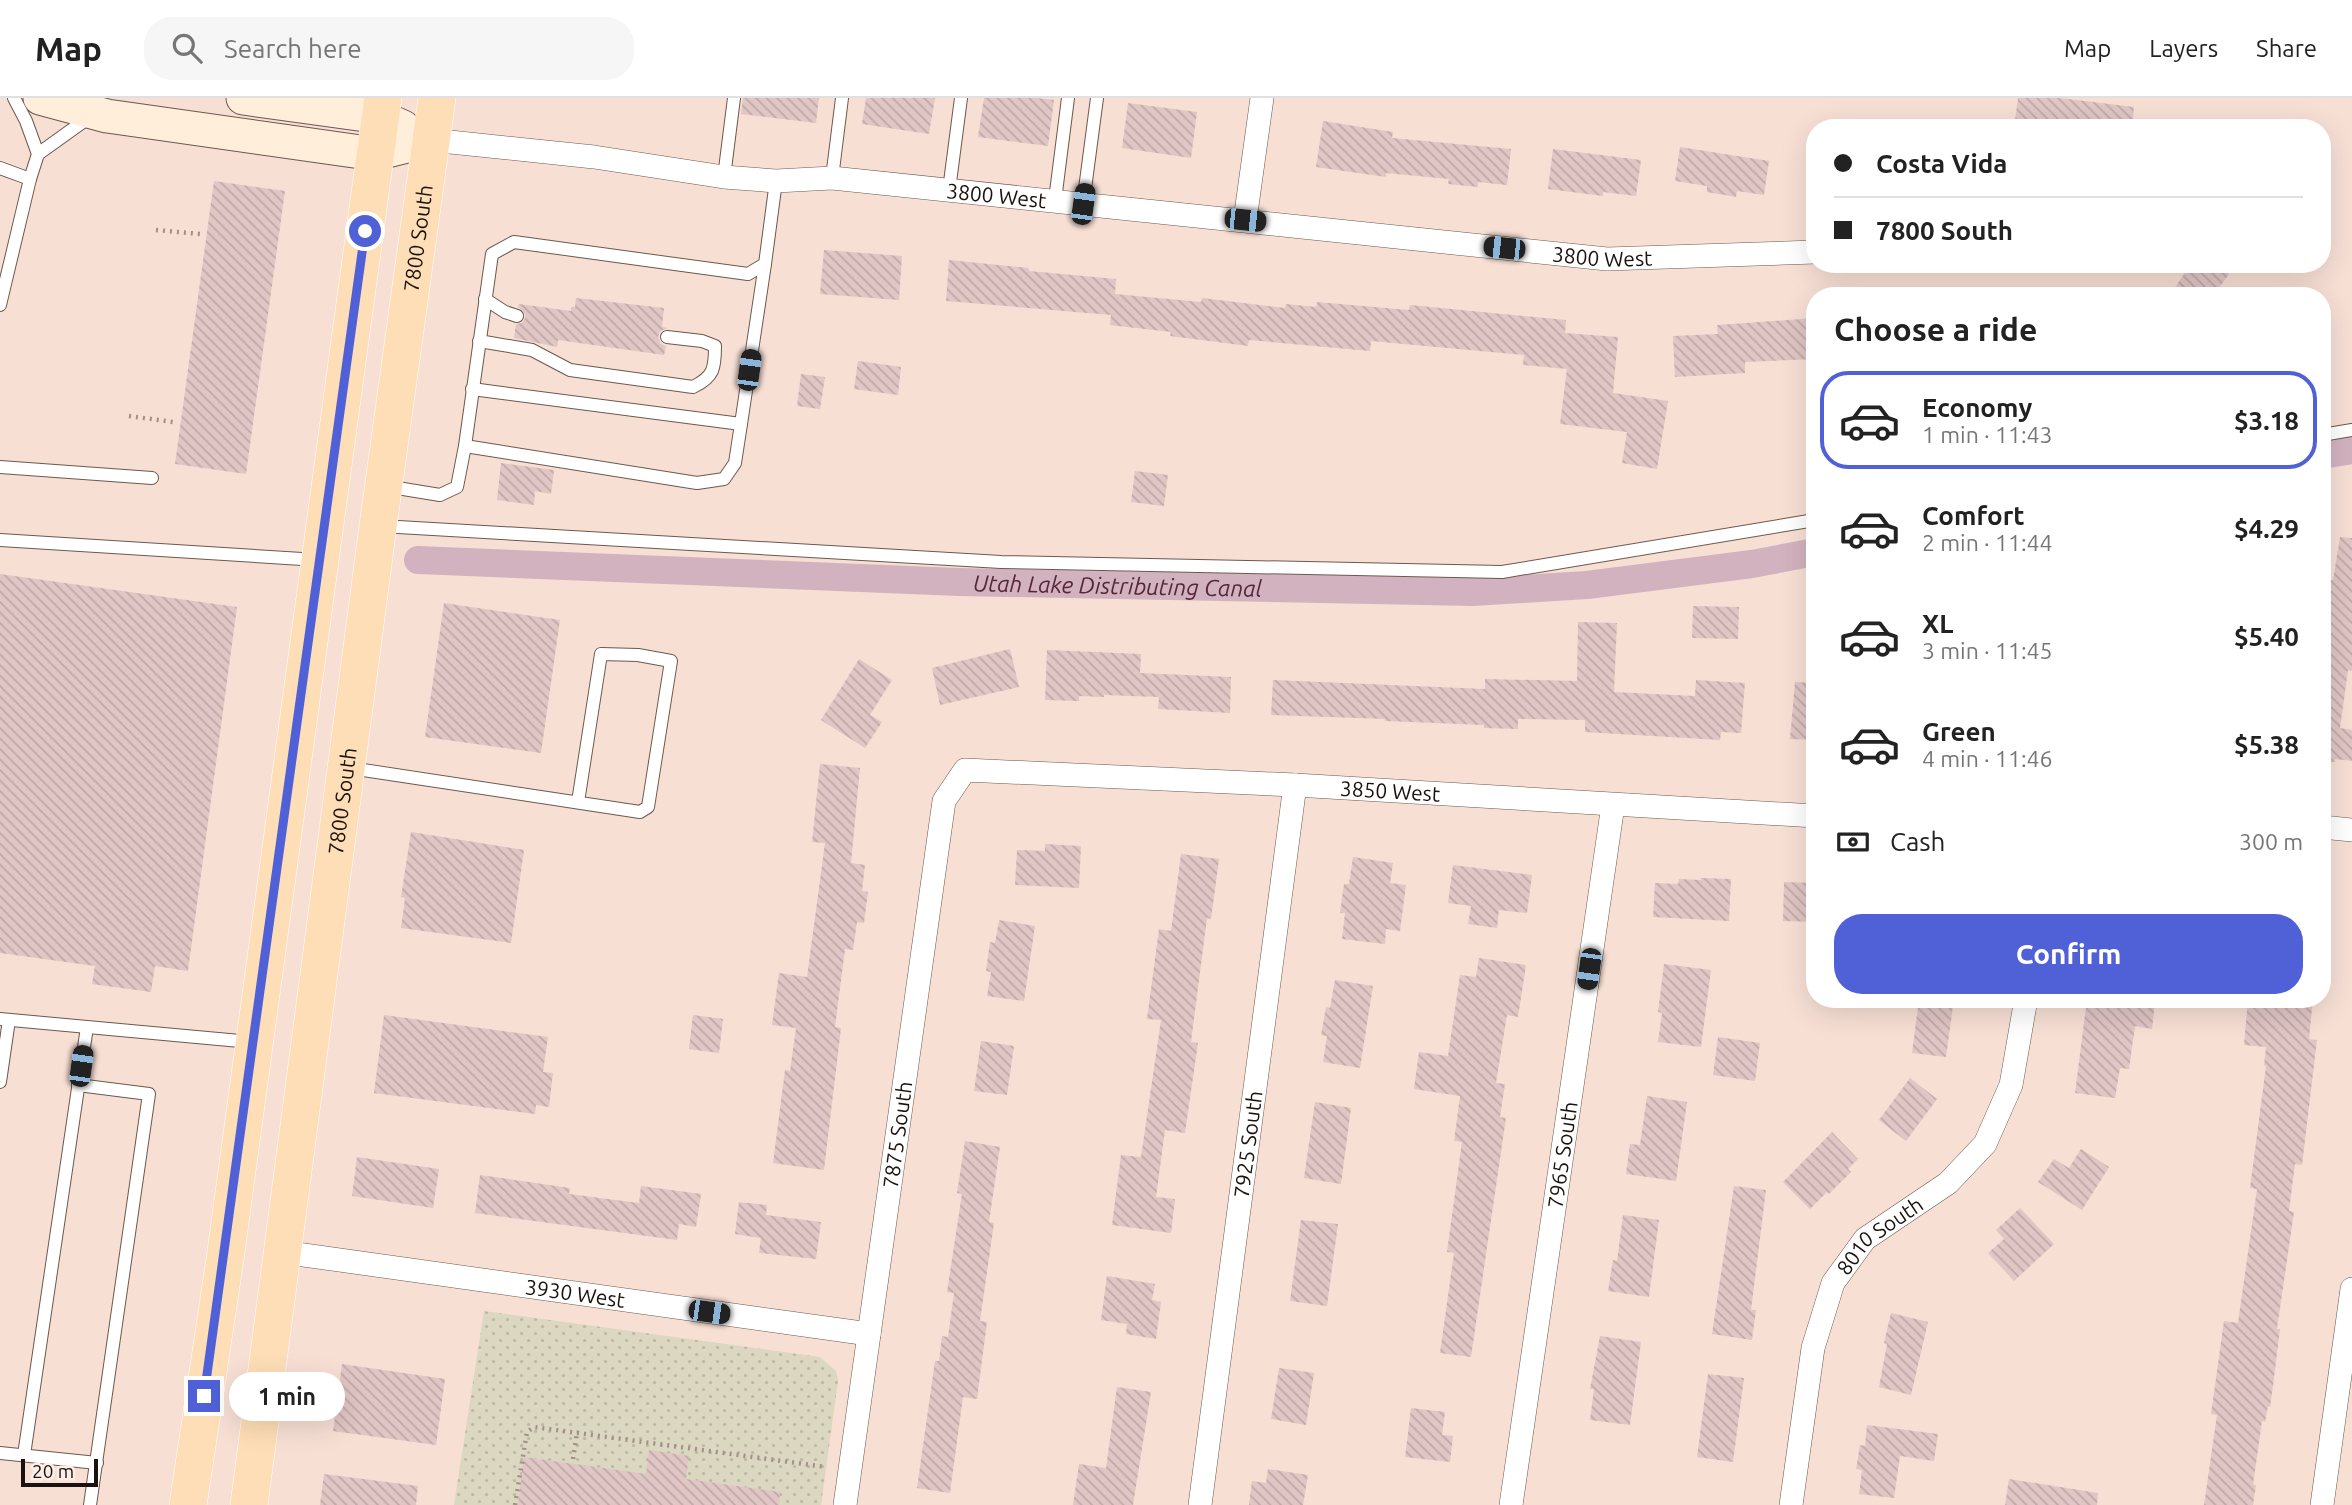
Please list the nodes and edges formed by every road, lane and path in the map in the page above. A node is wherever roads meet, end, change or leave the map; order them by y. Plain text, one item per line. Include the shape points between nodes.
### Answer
1 (14, 98) edge
2 (40, 98) edge
3 (243, 98) edge
4 (437, 98) edge
5 (734, 98) edge
6 (842, 98) edge
7 (961, 98) edge
8 (1068, 98) edge
9 (1097, 98) edge
10 (1262, 98) edge
11 (381, 107) edge
12 (97, 113) junction
13 (431, 140) junction
14 (38, 153) junction
15 (375, 154) junction
16 (0, 168) edge
17 (724, 177) junction
18 (832, 178) junction
19 (30, 179) junction
20 (776, 181) junction
21 (949, 190) junction
22 (1055, 200) junction
23 (1083, 204) junction
24 (1245, 220) junction
25 (156, 230) dead end
26 (200, 234) dead end
27 (1806, 251) edge
28 (765, 264) junction
29 (2, 287) edge
30 (485, 299) junction
31 (0, 305) edge
32 (517, 316) dead end
33 (667, 337) dead end
34 (479, 341) junction
35 (472, 389) junction
36 (128, 416) dead end
37 (173, 422) dead end
38 (741, 424) junction
39 (2352, 429) edge
40 (2331, 433) edge
41 (465, 446) junction
42 (0, 467) edge
43 (152, 478) dead end
44 (383, 485) junction
45 (1806, 521) edge
46 (378, 526) junction
47 (0, 540) edge
48 (321, 560) junction
49 (346, 767) junction
50 (965, 771) joint
51 (1296, 785) junction
52 (578, 802) junction
53 (1613, 805) junction
54 (1806, 816) edge
55 (2331, 828) edge
56 (2352, 830) edge
57 (2024, 1008) edge
58 (4, 1020) edge
59 (87, 1027) junction
60 (254, 1043) junction
61 (0, 1082) edge
62 (78, 1085) junction
63 (282, 1252) junction
64 (2351, 1299) edge
65 (869, 1334) junction
66 (577, 1433) junction
67 (0, 1452) edge
68 (24, 1455) junction
69 (573, 1459) dead end
70 (97, 1463) junction
71 (826, 1467) dead end
72 (90, 1505) edge
73 (188, 1505) edge
74 (249, 1505) edge
75 (515, 1505) edge
76 (845, 1505) edge
77 (1200, 1505) edge
78 (1511, 1505) edge
79 (1791, 1505) edge
80 (2322, 1505) edge

1 - 14 lane
2 - 12 street
3 - 11 street
4 - 13 main road, 7800 South
5 - 17 lane
6 - 18 lane
7 - 21 lane
8 - 22 lane
9 - 23 lane
10 - 24 street
11 - 13 street
11 - 15 main road
12 - 14 lane
12 - 15 street
13 - 15 street
13 - 17 street, 3800 West via 594,157
13 - 44 main road, 7800 South
14 - 19 lane
15 - 48 main road
16 - 19 lane
17 - 20 street, 3800 West
18 - 20 street, 3800 West
18 - 21 street, 3800 West
19 - 29 lane
20 - 28 lane
21 - 22 street, 3800 West
22 - 23 street, 3800 West
23 - 24 street, 3800 West
24 - 27 street, 3800 West via 1607,259
25 - 26 path
28 - 30 lane via 748,274 514,242 492,254
28 - 38 lane
29 - 31 lane
30 - 32 lane
30 - 34 lane
33 - 34 lane via 715,346 715,365 707,380 693,387 570,370 532,350
34 - 35 lane
35 - 38 lane
35 - 41 lane
36 - 37 path
38 - 41 lane via 735,463 724,479 698,483
39 - 40 lane
41 - 44 lane via 457,487 440,495
42 - 43 lane
44 - 46 main road, 7800 South
45 - 46 lane via 1502,572 1001,562
46 - 49 main road, 7800 South
47 - 48 lane
48 - 49 main road via 337,578 345,621 327,737 331,760
48 - 60 main road
49 - 52 lane
49 - 63 main road, 7800 South
50 - 51 street, 3850 West
50 - 65 street, 7875 South via 944,802
51 - 53 street, 3850 West
51 - 77 street, 7925 South
52 - 52 lane via 640,811 648,807 671,661 601,654
53 - 54 street, 3850 West
53 - 78 street, 7965 South
55 - 56 street
57 - 79 street, 8010 South via 2011,1085 1985,1144 1948,1183 1865,1239 1833,1283 1813,1348
58 - 59 lane
58 - 61 lane
59 - 60 lane
59 - 62 lane
60 - 73 main road
62 - 68 lane
62 - 70 lane via 149,1094
63 - 65 street, 3930 West
63 - 74 main road, 7800 South
64 - 80 street
65 - 76 street, 7875 South
66 - 69 path
66 - 71 path
66 - 75 path via 529,1429
67 - 68 lane
68 - 70 lane
70 - 72 lane

